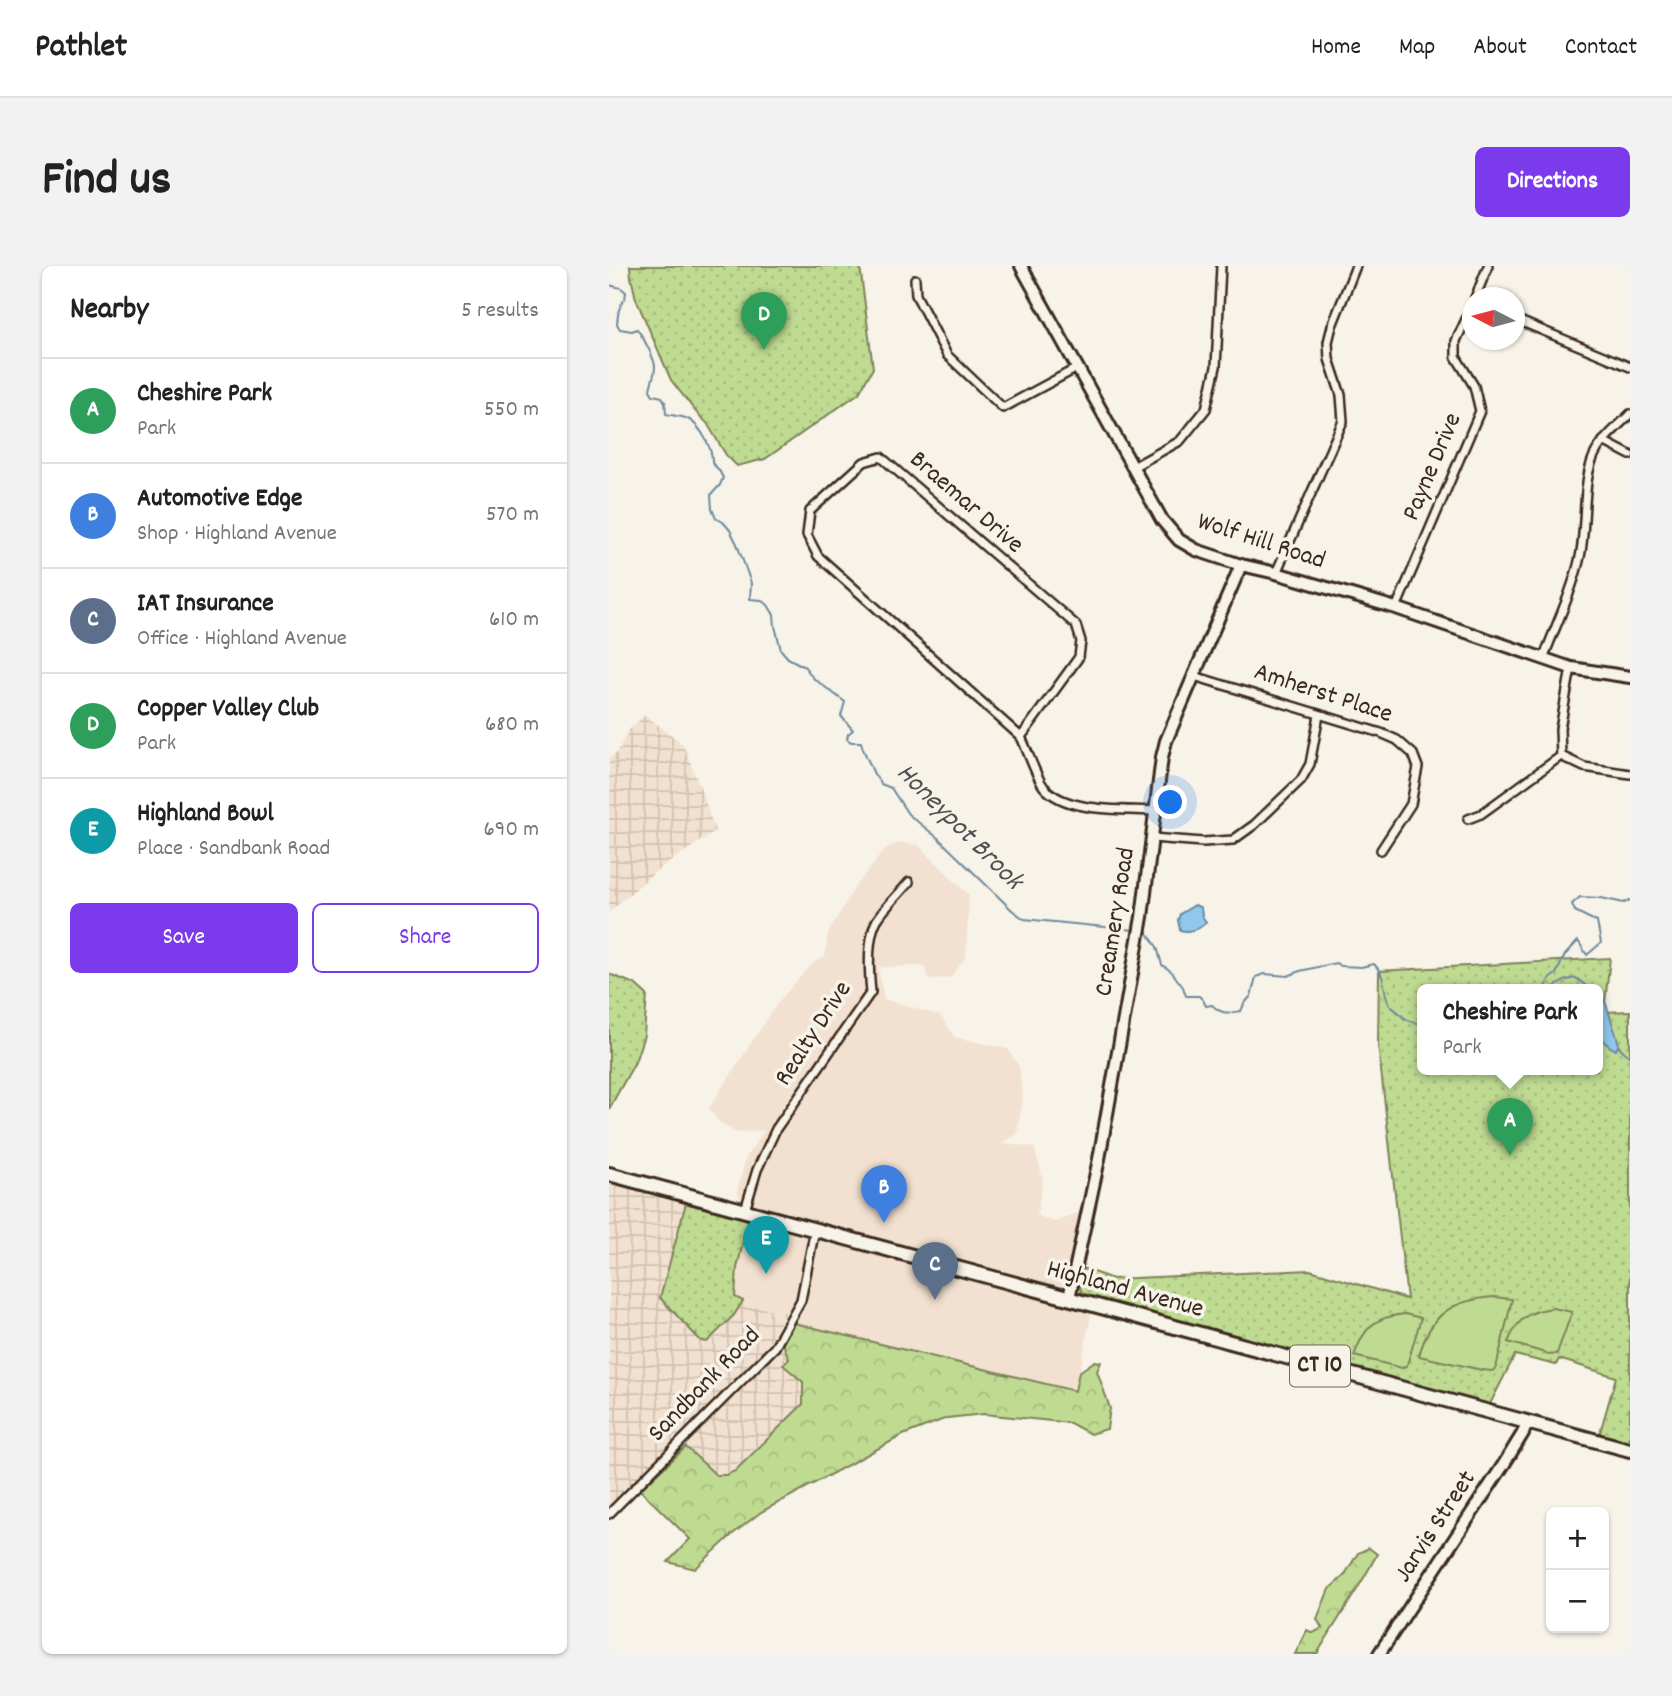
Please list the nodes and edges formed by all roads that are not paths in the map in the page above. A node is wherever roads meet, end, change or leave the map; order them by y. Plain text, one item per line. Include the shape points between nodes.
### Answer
1 (1021, 266) edge
2 (1221, 266) edge
3 (1356, 266) edge
4 (1488, 266) edge
5 (915, 279) dead end
6 (1479, 287) edge
7 (1525, 324) edge
8 (1462, 327) edge
9 (1630, 367) edge
10 (1077, 369) junction
11 (1630, 414) edge
12 (1603, 441) junction
13 (1630, 455) edge
14 (1133, 467) junction
15 (1241, 565) junction
16 (1276, 573) junction
17 (1395, 608) junction
18 (1543, 659) junction
19 (1571, 668) junction
20 (1194, 676) junction
21 (1630, 677) edge
22 (1319, 715) junction
23 (1021, 737) junction
24 (1561, 756) junction
25 (1630, 774) edge
26 (1155, 811) junction
27 (1468, 819) dead end
28 (1152, 838) junction
29 (1381, 850) dead end
30 (909, 882) dead end
31 (609, 1174) edge
32 (745, 1210) junction
33 (815, 1229) junction
34 (1069, 1298) junction
35 (1527, 1422) junction
36 (1630, 1450) edge
37 (609, 1514) edge
38 (1379, 1654) edge

1 - 10 street, Wolf Hill Road
2 - 14 street via 1216,367 1206,410 1180,441
3 - 16 street via 1328,342 1343,421
4 - 6 street
5 - 10 street via 916,295 947,355 1003,408
7 - 9 street
8 - 17 street, Payne Drive via 1456,357 1474,386 1480,411
10 - 14 street, Wolf Hill Road
11 - 12 street
12 - 13 street
12 - 18 street via 1589,468 1574,581
14 - 15 street, Wolf Hill Road via 1162,520 1179,540
15 - 16 street, Wolf Hill Road
15 - 20 street, Creamery Road
16 - 17 street, Wolf Hill Road
17 - 18 street, Wolf Hill Road
18 - 19 street, Wolf Hill Road
19 - 21 street, Wolf Hill Road
19 - 24 street via 1560,729
20 - 22 street, Amherst Place
20 - 26 street, Creamery Road via 1166,741
22 - 28 street via 1310,764 1301,780 1254,825 1233,840
22 - 29 street, Amherst Place via 1381,733 1413,754 1418,767 1411,804
23 - 23 street, Braemar Drive via 818,555 807,536 810,511 865,462 881,457 1076,625 1079,657
23 - 26 street, Braemar Drive via 1043,786 1058,799 1075,806
24 - 25 street via 1584,767
24 - 27 street
26 - 28 street, Creamery Road
28 - 34 street, Creamery Road via 1139,937
30 - 32 street, Realty Drive via 873,931 868,964 871,992 776,1129
31 - 32 highway, Highland Avenue / CT 10
32 - 33 highway, Highland Avenue / CT 10
33 - 34 highway, Highland Avenue / CT 10
33 - 37 street, Sandbank Road via 801,1300 775,1347
34 - 35 highway, Highland Avenue / CT 10
35 - 36 highway, Highland Avenue / CT 10
35 - 38 street, Jarvis Street

